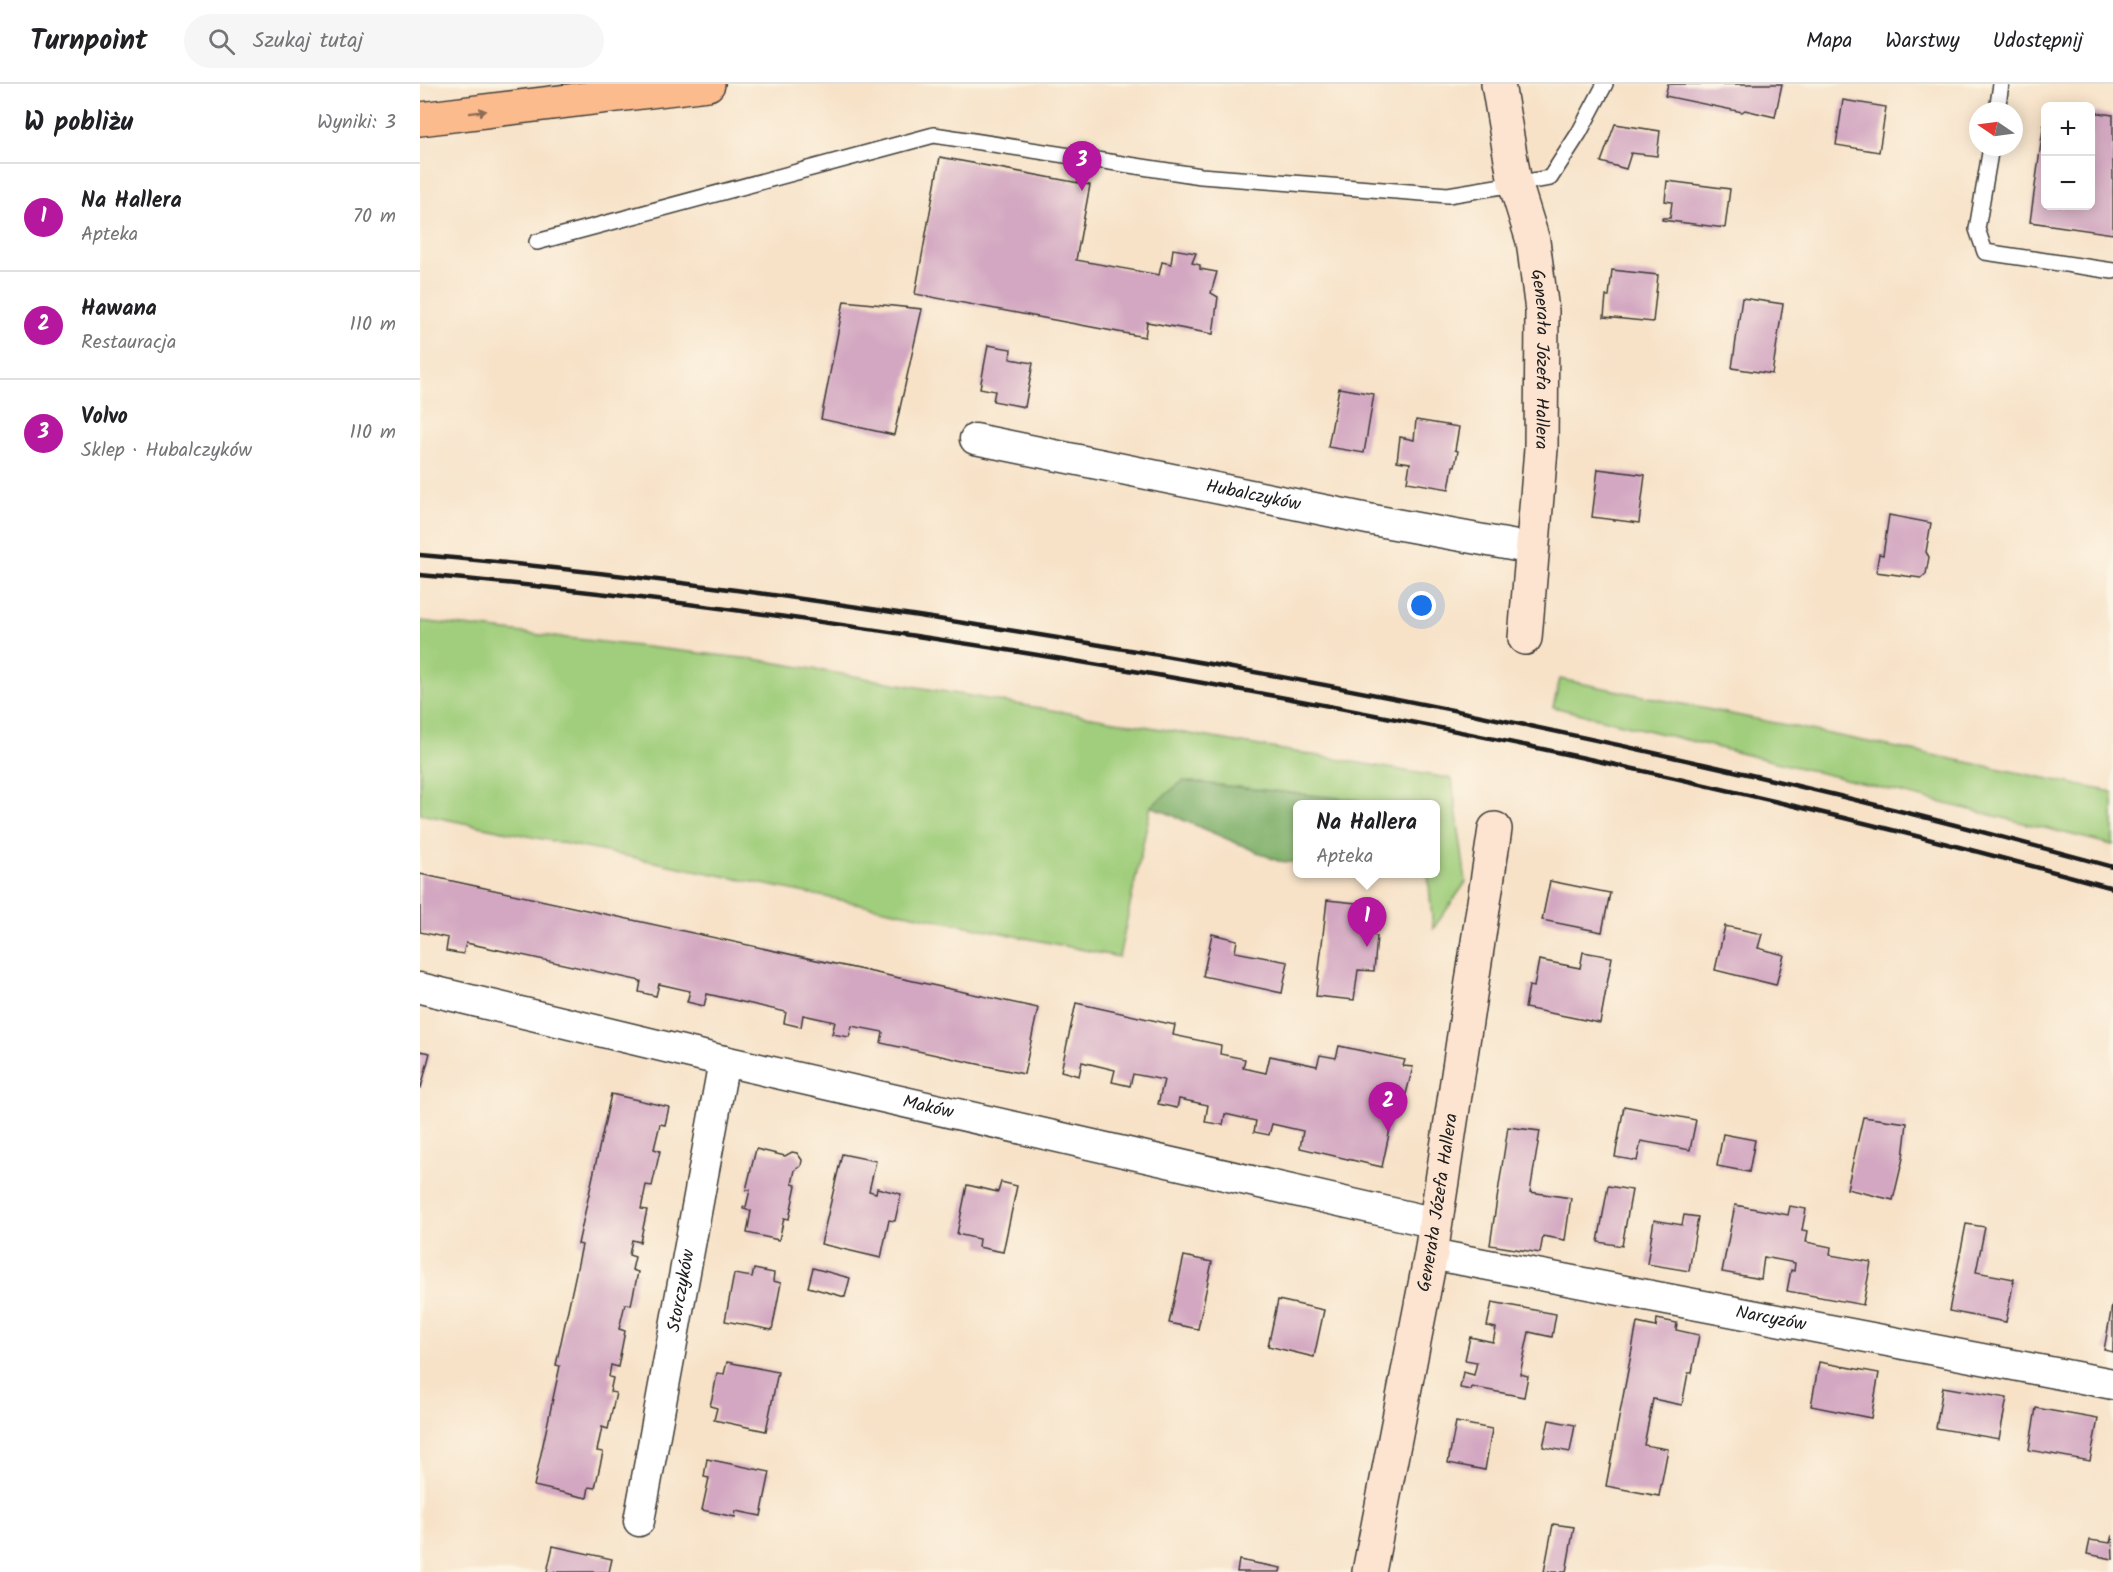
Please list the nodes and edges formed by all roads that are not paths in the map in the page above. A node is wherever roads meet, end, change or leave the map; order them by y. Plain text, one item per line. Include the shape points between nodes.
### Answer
1 (708, 84) edge
2 (1498, 84) edge
3 (1605, 84) edge
4 (2001, 84) edge
5 (1998, 102) edge
6 (420, 119) edge
7 (1989, 156) edge
8 (1515, 183) junction
9 (537, 242) dead end
10 (2113, 271) edge
11 (975, 439) dead end
12 (1533, 549) junction
13 (1524, 638) dead end
14 (1495, 829) dead end
15 (420, 988) edge
16 (724, 1061) junction
17 (1436, 1223) junction
18 (1431, 1254) junction
19 (2113, 1384) edge
20 (639, 1521) dead end
21 (1369, 1572) edge

6 -> 1 main road
2 - 8 street, Generała Józefa Hallera
3 - 8 lane via 1550,178
4 - 5 lane
7 - 10 lane via 1977,229 1985,252
8 - 9 lane via 1448,195 1201,176 934,135
8 - 12 street, Generała Józefa Hallera via 1533,241 1542,311 1541,449
11 - 12 street, Hubalczyków
12 - 13 street, Generała Józefa Hallera
14 - 17 street, Generała Józefa Hallera
15 - 16 street, Maków
16 - 17 street, Maków
16 - 20 street, Storczyków
17 - 18 street, Generała Józefa Hallera
18 - 19 street, Narcyzów
18 - 21 street, Generała Józefa Hallera

